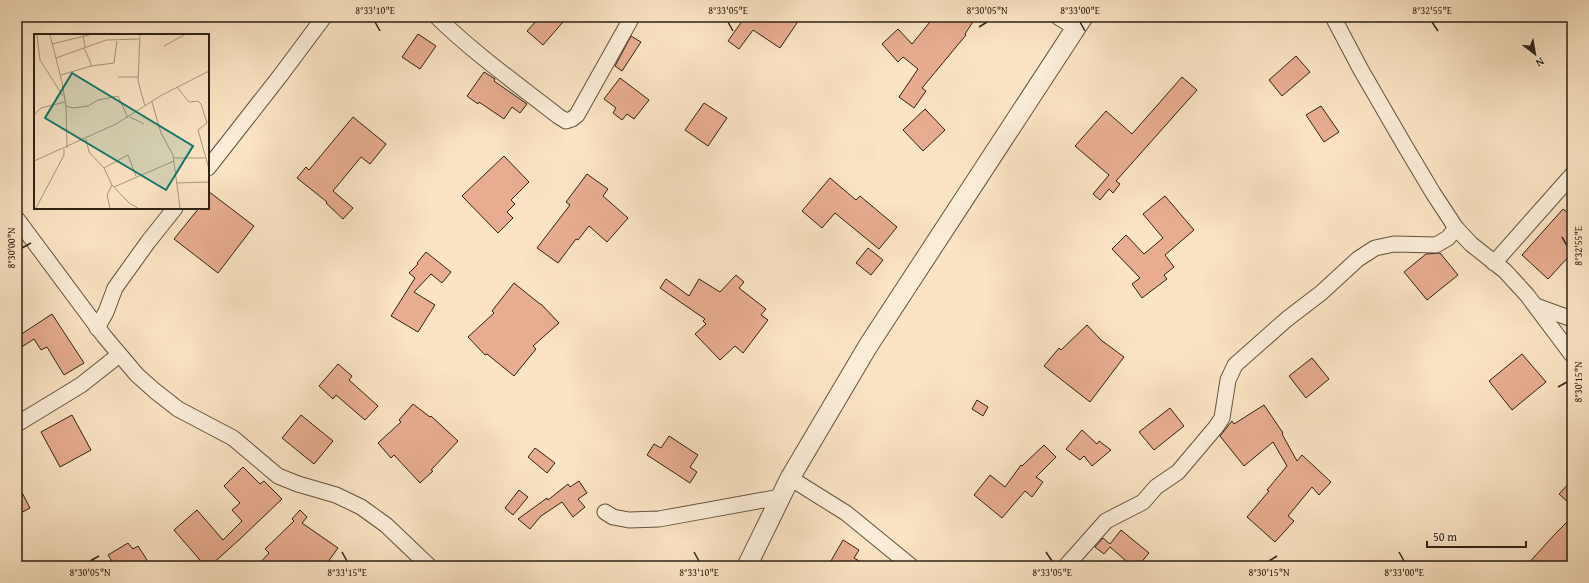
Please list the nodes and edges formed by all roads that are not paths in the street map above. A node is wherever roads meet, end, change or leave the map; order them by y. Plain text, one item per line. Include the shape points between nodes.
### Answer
1 (324, 17) edge
2 (437, 17) edge
3 (632, 17) edge
4 (1058, 17) edge
5 (1333, 17) edge
6 (1079, 23) edge
7 (209, 167) edge
8 (1572, 175) edge
9 (174, 209) edge
10 (17, 219) edge
11 (1456, 228) junction
12 (1494, 263) junction
13 (1536, 306) junction
14 (1572, 319) edge
15 (97, 328) junction
16 (119, 355) junction
17 (1572, 355) edge
18 (17, 424) edge
19 (790, 478) junction
20 (780, 497) junction
21 (605, 512) dead end
22 (429, 566) edge
23 (747, 566) edge
24 (911, 566) edge
25 (1066, 566) edge

1 - 7 street
2 - 3 street via 453,33 566,120 577,114
4 - 6 street
5 - 11 street via 1432,193
6 - 19 street via 868,346
8 - 12 street
9 - 15 street via 115,288
10 - 15 street
11 - 12 street
11 - 25 street via 1448,238 1436,245 1394,244 1376,248 1358,258 1321,293 1287,319 1235,365 1228,380 1222,418 1178,472 1156,487 1142,502 1106,521
12 - 13 street via 1505,271
13 - 14 street
13 - 17 street
15 - 16 street
16 - 18 street via 81,386
16 - 22 street via 137,376 178,409 233,438 278,476 336,495 360,507 386,525
19 - 20 street
19 - 24 street via 846,513
20 - 21 street via 659,519 629,520 613,517
20 - 23 street

